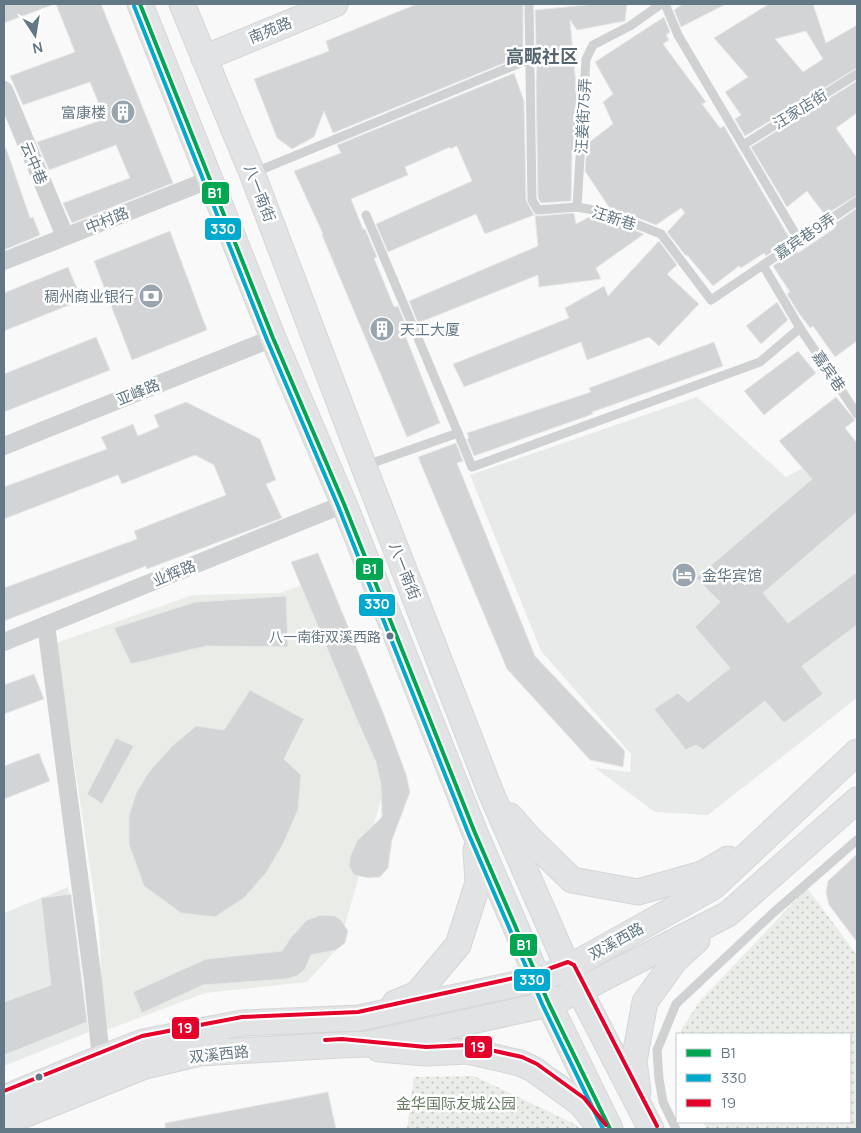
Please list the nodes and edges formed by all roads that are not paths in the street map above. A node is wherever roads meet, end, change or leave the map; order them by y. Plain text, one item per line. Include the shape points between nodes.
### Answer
1 (140, 4) edge
2 (182, 4) edge
3 (335, 4) edge
4 (529, 4) edge
5 (661, 4) edge
6 (665, 4) edge
7 (204, 58) junction
8 (530, 59) junction
9 (857, 74) edge
10 (4, 90) edge
11 (743, 145) junction
12 (252, 173) junction
13 (211, 179) junction
14 (857, 201) edge
15 (577, 207) junction
16 (366, 215) dead end
17 (65, 236) junction
18 (799, 240) junction
19 (4, 261) edge
20 (764, 264) junction
21 (800, 328) junction
22 (274, 338) junction
23 (857, 414) edge
24 (458, 433) junction
25 (4, 446) edge
26 (364, 467) junction
27 (344, 504) junction
28 (46, 625) junction
29 (4, 642) edge
30 (857, 752) edge
31 (491, 793) junction
32 (857, 800) edge
33 (475, 833) junction
34 (769, 835) junction
35 (857, 840) edge
36 (723, 917) junction
37 (568, 968) junction
38 (539, 979) junction
39 (580, 990) junction
40 (549, 1004) junction
41 (359, 1018) junction
42 (341, 1045) junction
43 (101, 1058) junction
44 (4, 1098) edge
45 (645, 1118) edge
46 (4, 1123) edge
47 (601, 1129) edge
48 (610, 1129) edge
49 (676, 1129) edge

1 - 13 main road
2 - 7 main road, 八一南街
3 - 7 main road, 南苑路
4 - 8 lane, 汪新巷
5 - 15 lane, 汪姜街75弄 via 630,26 593,45 586,59
6 - 11 lane via 678,35
7 - 12 main road, 八一南街
8 - 12 lane
8 - 15 lane, 汪新巷 via 532,200 538,210
9 - 11 lane, 汪家店街
10 - 17 street, 云中巷
11 - 18 lane
12 - 26 main road, 八一南街
13 - 17 street, 中村路
13 - 22 main road
14 - 18 lane, 嘉宾巷9弄
15 - 20 lane, 汪新巷 via 605,212 661,234 711,300
16 - 24 lane
17 - 19 street, 中村路
18 - 20 lane, 嘉宾巷9弄
20 - 21 lane, 嘉宾巷9弄
21 - 23 lane, 嘉宾巷
21 - 24 lane via 760,362 472,466
22 - 25 street, 亚峰路
22 - 27 main road
24 - 26 lane
26 - 31 main road, 八一南街
27 - 28 street, 业辉路
27 - 33 main road
28 - 29 street, 业辉路
28 - 43 street
30 - 34 main road, 双溪西路
31 - 34 main road via 529,838 572,880 638,892 702,874
31 - 37 main road, 八一南街
32 - 36 main road, 双溪西路
33 - 38 main road
33 - 41 main road via 478,883 458,945 417,994
34 - 37 main road, 双溪西路 via 713,887
35 - 49 lane via 772,913 676,1004 657,1050 663,1102
36 - 39 main road, 双溪西路
36 - 45 main road via 675,960 645,1002 634,1061
37 - 38 main road, 双溪西路
37 - 39 main road, 八一南街
38 - 40 main road
38 - 41 main road, 双溪西路
39 - 40 main road, 双溪西路
39 - 45 main road, 八一南街
40 - 42 main road, 双溪西路 via 367,1044
40 - 48 main road
41 - 43 main road, 双溪西路 via 242,1023 144,1042
42 - 46 main road, 双溪西路 via 200,1053 145,1066
42 - 47 main road via 426,1054 468,1051 520,1063 580,1104
43 - 44 main road, 双溪西路

